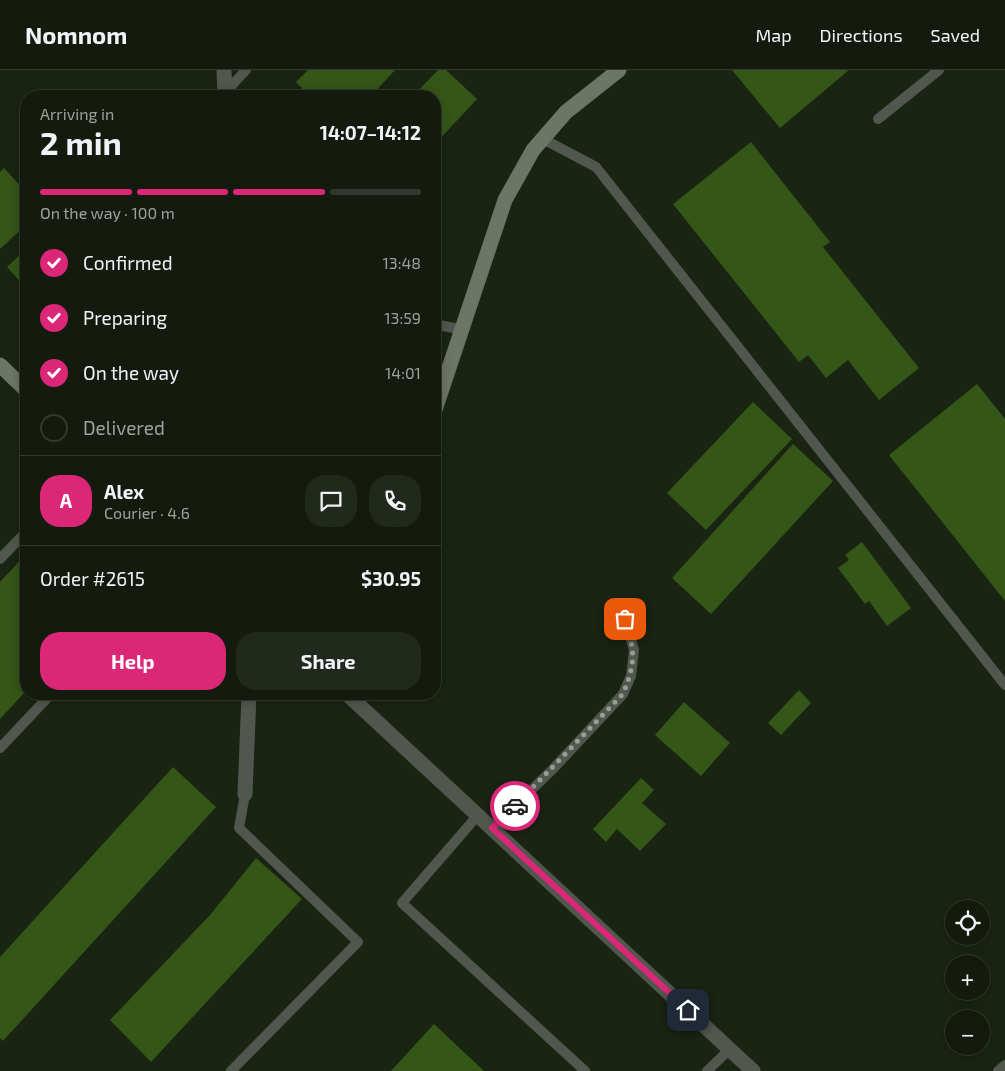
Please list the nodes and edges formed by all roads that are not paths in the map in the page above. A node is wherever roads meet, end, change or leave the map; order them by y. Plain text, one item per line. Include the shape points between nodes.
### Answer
1 (224, 70) edge
2 (246, 70) edge
3 (619, 70) edge
4 (939, 70) edge
5 (225, 90) edge
6 (229, 90) edge
7 (878, 120) dead end
8 (543, 139) junction
9 (441, 326) edge
10 (462, 330) junction
11 (0, 365) edge
12 (20, 384) edge
13 (441, 392) edge
14 (20, 538) edge
15 (0, 559) edge
16 (625, 619) dead end
17 (1005, 685) edge
18 (45, 700) edge
19 (249, 700) edge
20 (354, 700) edge
21 (0, 748) edge
22 (245, 794) joint
23 (478, 815) junction
24 (492, 828) junction
25 (730, 1049) junction
26 (1005, 1065) edge
27 (231, 1071) edge
28 (585, 1071) edge
29 (707, 1071) edge
30 (753, 1071) edge
31 (998, 1071) edge

1 - 5 street
2 - 6 lane
3 - 8 street via 566,112
4 - 7 lane
8 - 10 street via 533,150 506,200
8 - 17 lane via 596,167
9 - 10 lane
10 - 13 street
11 - 12 street
14 - 15 lane
16 - 24 lane via 634,650 631,676 623,694
18 - 21 lane
19 - 22 street
20 - 23 street
22 - 27 lane via 239,828 358,942
23 - 24 street
23 - 28 lane via 402,903
24 - 25 street
25 - 29 lane
25 - 30 street
26 - 31 lane

